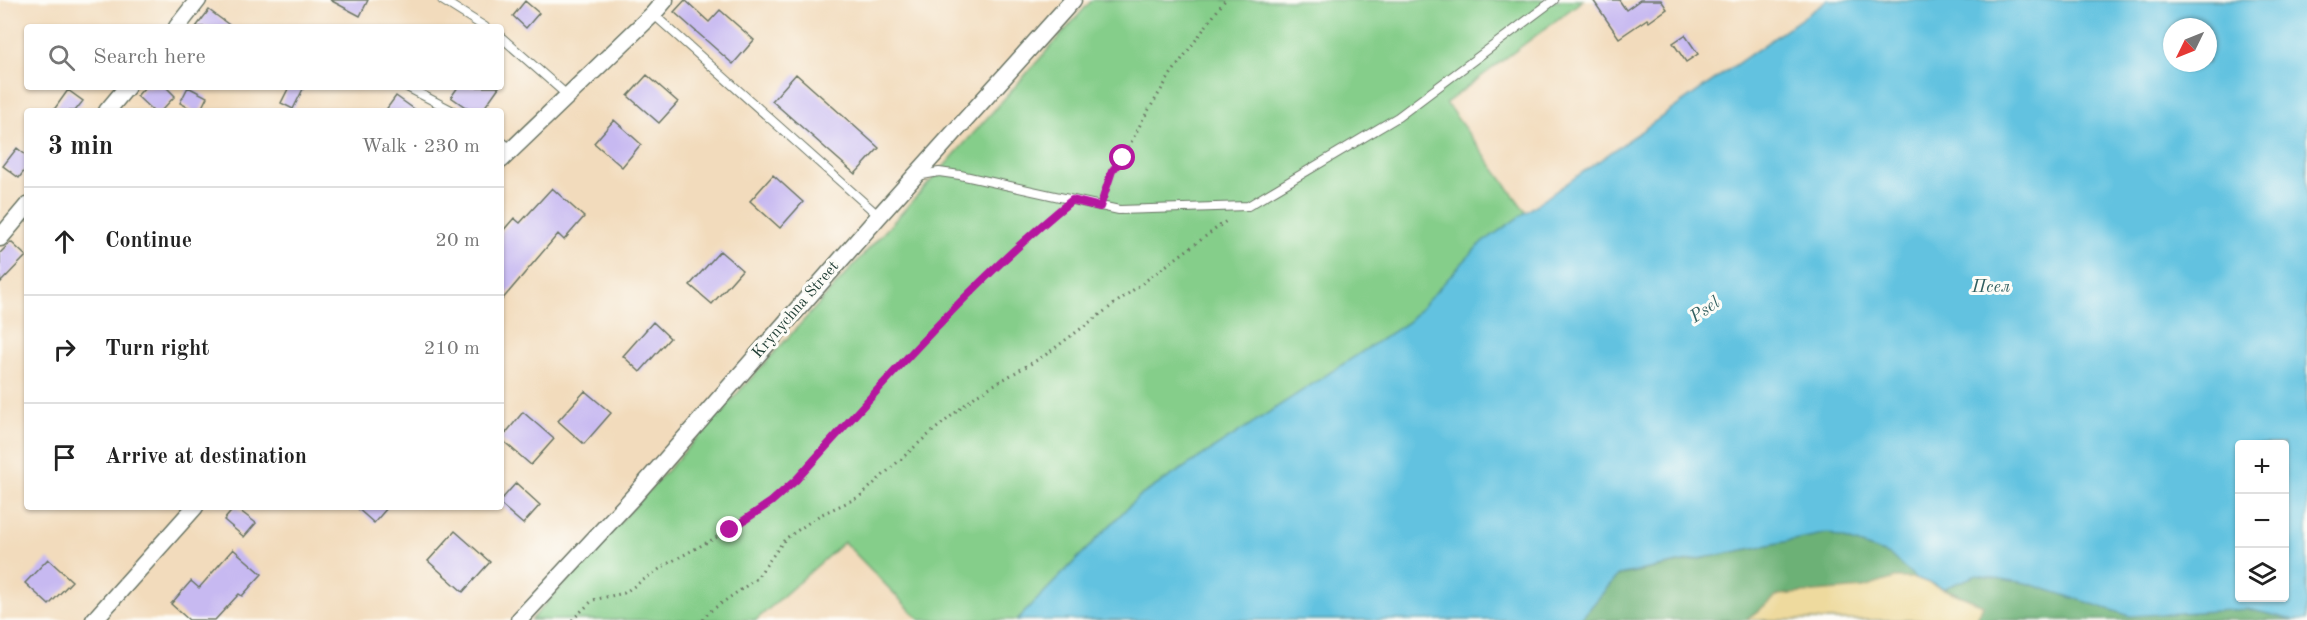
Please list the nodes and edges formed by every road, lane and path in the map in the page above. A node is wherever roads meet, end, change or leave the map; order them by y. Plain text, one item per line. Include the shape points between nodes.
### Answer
1 (198, 0) edge
2 (442, 0) edge
3 (665, 0) edge
4 (1073, 0) edge
5 (1225, 0) edge
6 (1554, 0) edge
7 (653, 14) junction
8 (179, 24) edge
9 (480, 24) edge
10 (504, 40) edge
11 (124, 90) edge
12 (413, 90) edge
13 (567, 95) junction
14 (110, 108) edge
15 (447, 108) edge
16 (504, 150) edge
17 (915, 176) junction
18 (1072, 200) junction
19 (1248, 206) junction
20 (1100, 207) junction
21 (24, 210) edge
22 (879, 216) junction
23 (0, 238) edge
24 (192, 510) edge
25 (94, 620) edge
26 (519, 620) edge
27 (572, 620) edge
28 (703, 620) edge

1 - 8 street
2 - 9 lane
3 - 7 street
4 - 17 street, Krynychna Street
5 - 20 path via 1143,119 1112,171
6 - 19 lane via 1398,117
7 - 13 street
7 - 22 lane
10 - 13 lane
11 - 14 street
12 - 15 lane
13 - 16 street
17 - 18 lane via 939,172 960,175
17 - 22 street, Krynychna Street
18 - 20 lane
18 - 27 path via 961,300 796,480 771,502 624,593 593,600
19 - 20 lane via 1119,210
19 - 28 path via 1044,356 978,394 859,497 820,515 785,539 756,579
21 - 23 street
22 - 26 street, Krynychna Street via 635,495
24 - 25 street

